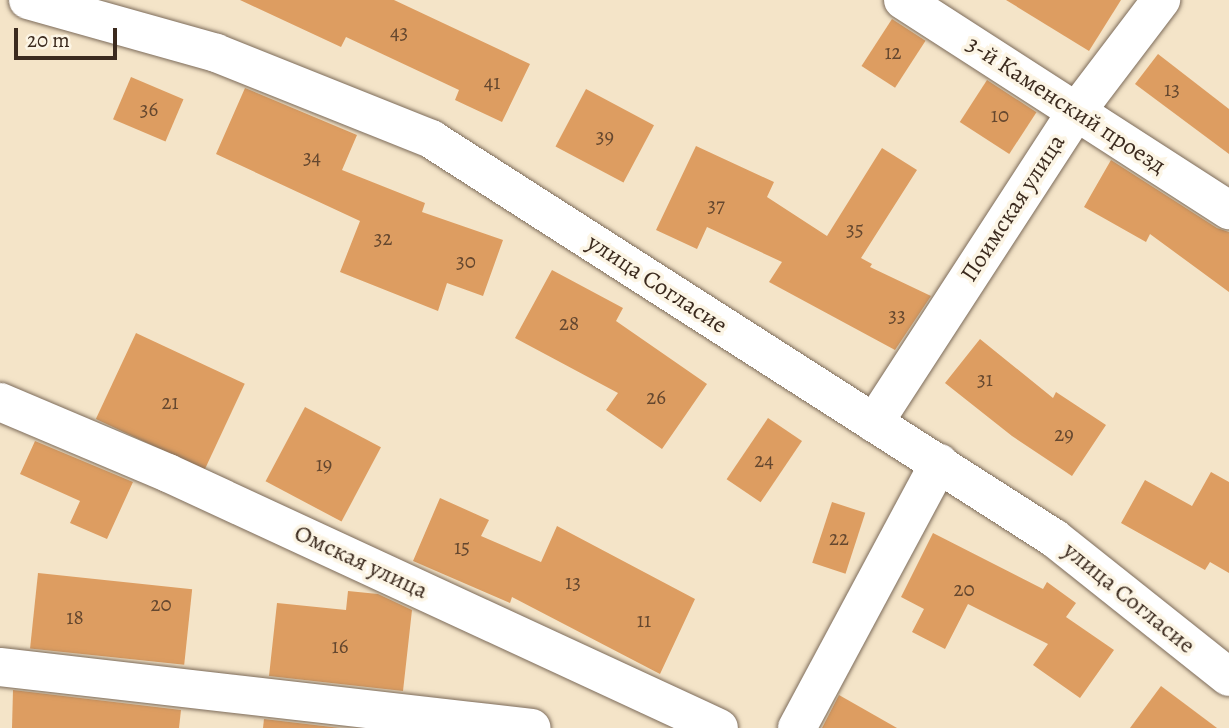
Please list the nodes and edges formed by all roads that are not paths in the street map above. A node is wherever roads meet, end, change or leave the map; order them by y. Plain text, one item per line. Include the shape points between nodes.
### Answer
1 (28, 0) edge
2 (903, 0) edge
3 (1161, 0) edge
4 (1076, 112) junction
5 (1229, 210) edge
6 (0, 402) edge
7 (874, 423) junction
8 (939, 463) junction
9 (0, 667) edge
10 (1229, 677) edge
11 (531, 728) edge
12 (719, 728) edge
13 (797, 728) edge

1 - 7 street, улица Согласие via 216,53 431,139
2 - 4 street, 3-й Каменский проезд
3 - 4 street, Поимская улица
4 - 5 street, 3-й Каменский проезд
4 - 7 street, Поимская улица
6 - 12 street, Омская улица via 167,473
7 - 8 street, улица Согласие
8 - 10 street, улица Согласие via 1054,538
8 - 13 street
9 - 11 street

